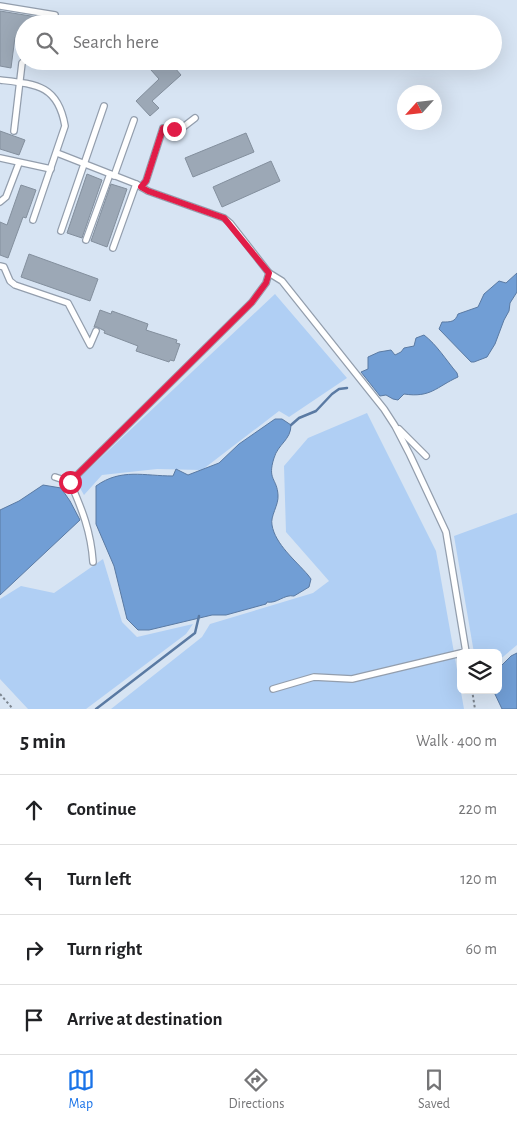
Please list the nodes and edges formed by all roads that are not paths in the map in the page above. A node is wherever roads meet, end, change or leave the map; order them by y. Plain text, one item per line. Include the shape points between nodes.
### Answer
1 (0, 6) edge
2 (55, 15) edge
3 (21, 70) edge
4 (0, 80) edge
5 (20, 82) junction
6 (104, 106) dead end
7 (195, 118) dead end
8 (134, 120) dead end
9 (14, 131) dead end
10 (57, 153) junction
11 (0, 158) edge
12 (19, 163) junction
13 (84, 164) junction
14 (50, 169) junction
15 (112, 175) junction
16 (138, 186) junction
17 (0, 202) edge
18 (33, 220) dead end
19 (61, 231) dead end
20 (86, 240) dead end
21 (113, 248) dead end
22 (0, 266) edge
23 (269, 273) junction
24 (96, 331) dead end
25 (395, 426) junction
26 (426, 456) dead end
27 (55, 477) dead end
28 (70, 482) junction
29 (93, 562) dead end
30 (466, 649) edge
31 (457, 654) edge
32 (273, 689) dead end

1 - 2 lane
3 - 5 lane
4 - 5 lane
5 - 9 lane
5 - 10 lane via 42,88 61,106 65,126
6 - 13 lane
7 - 16 lane via 182,128 163,128 146,181
8 - 15 lane
10 - 13 lane
10 - 14 lane
11 - 12 lane
12 - 14 lane
12 - 17 lane via 6,197
13 - 15 lane
13 - 19 lane
14 - 18 lane
15 - 16 lane
15 - 20 lane
16 - 21 lane
16 - 23 lane via 224,218
22 - 24 lane via 4,267 15,286 68,303 90,345
23 - 25 lane via 282,281
23 - 28 lane via 252,302
25 - 26 lane
25 - 30 lane via 446,532
27 - 28 lane
28 - 29 lane via 92,540
31 - 32 lane via 352,679 314,677

